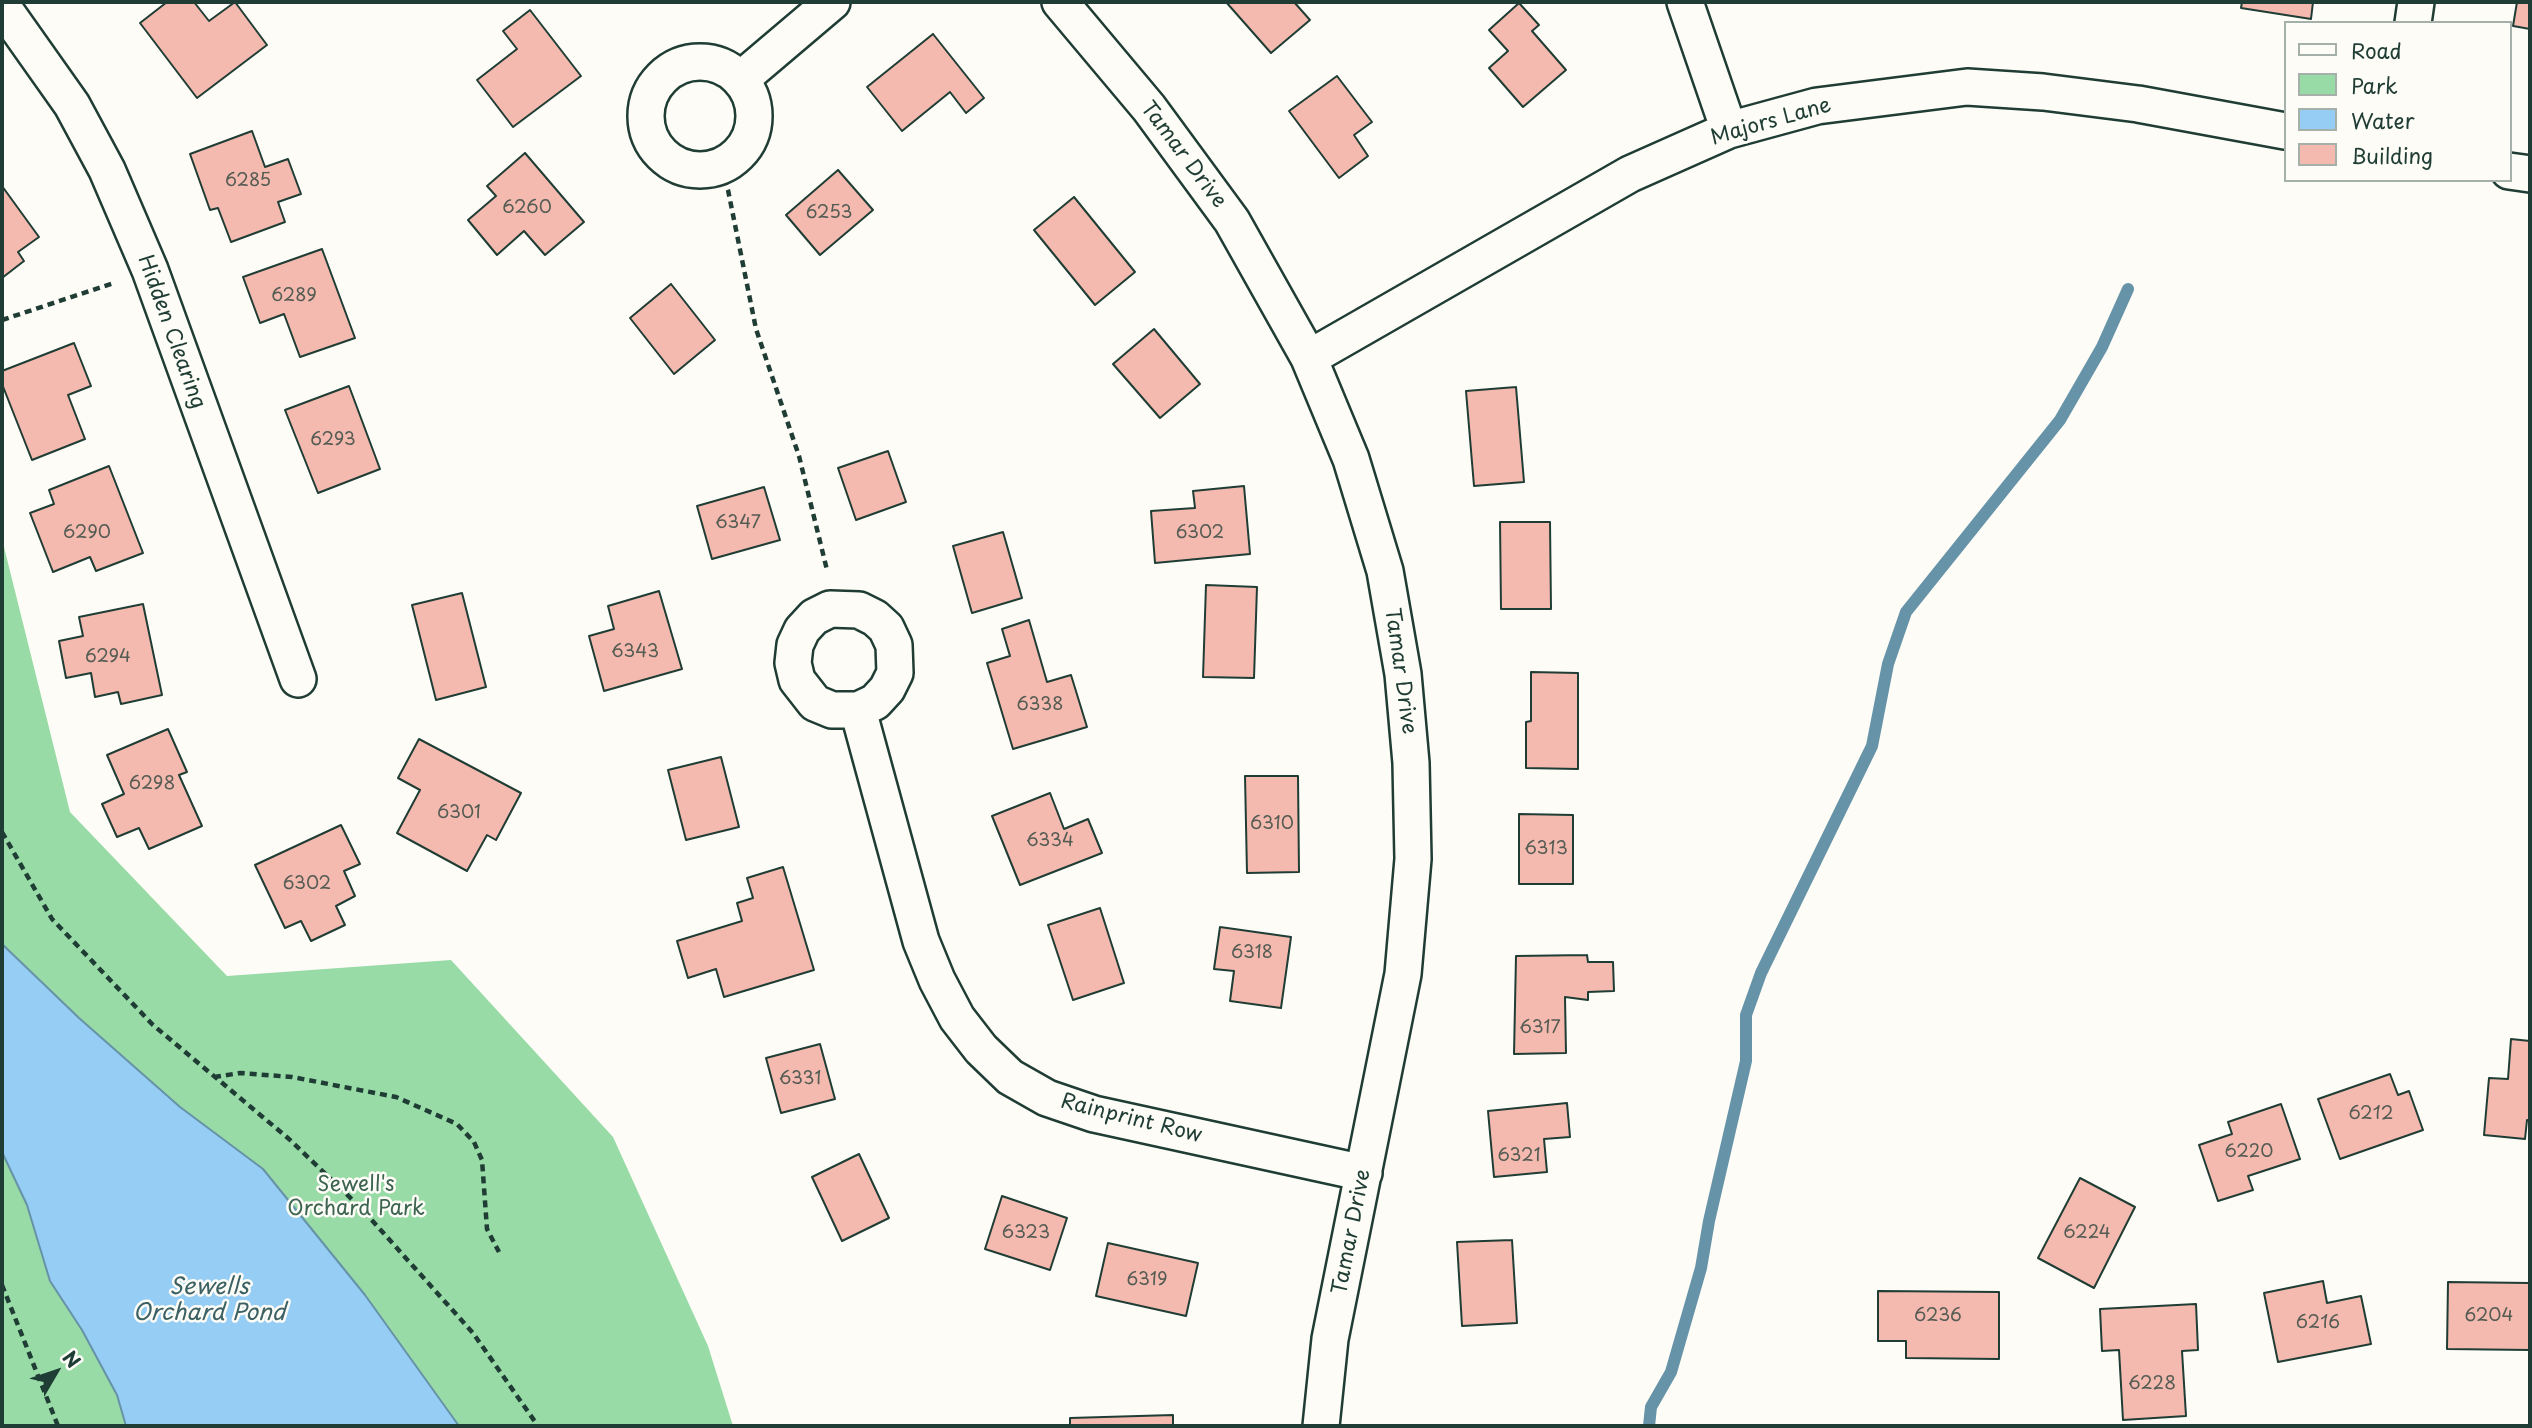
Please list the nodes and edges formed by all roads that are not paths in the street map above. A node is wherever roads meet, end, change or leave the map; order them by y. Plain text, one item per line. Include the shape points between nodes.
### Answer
1 (832, 2) edge
2 (1060, 2) edge
3 (1685, 2) edge
4 (2416, 2) edge
5 (2, 6) edge
6 (2413, 21) edge
7 (740, 80) junction
8 (1730, 130) junction
9 (2284, 131) edge
10 (2511, 171) edge
11 (2530, 174) edge
12 (1309, 358) junction
13 (298, 679) dead end
14 (858, 710) junction
15 (1364, 1173) junction
16 (1321, 1426) edge

1 - 7 street
2 - 12 street, Tamar Drive via 1149,108 1233,221
3 - 8 street
4 - 6 street
5 - 13 street, Hidden Clearing via 72,105 107,170 149,270
7 - 7 street via 711,63 677,66 664,75 646,107 651,141 664,157 683,168 703,171 736,156 753,129 751,98
8 - 9 street, Majors Lane via 1817,106 1967,87 2138,104
8 - 12 street, Majors Lane via 1630,174
10 - 11 street
12 - 15 street, Tamar Drive via 1351,459 1385,571 1403,674 1411,763 1413,859 1403,974
14 - 14 street via 832,710 815,702 797,680 795,645 814,617 830,609 859,610 875,618 894,645 895,673 887,689
14 - 15 street, Rainprint Row via 921,941 937,980 957,1018 1010,1077 1047,1098 1094,1114
15 - 16 street, Tamar Drive via 1330,1339

